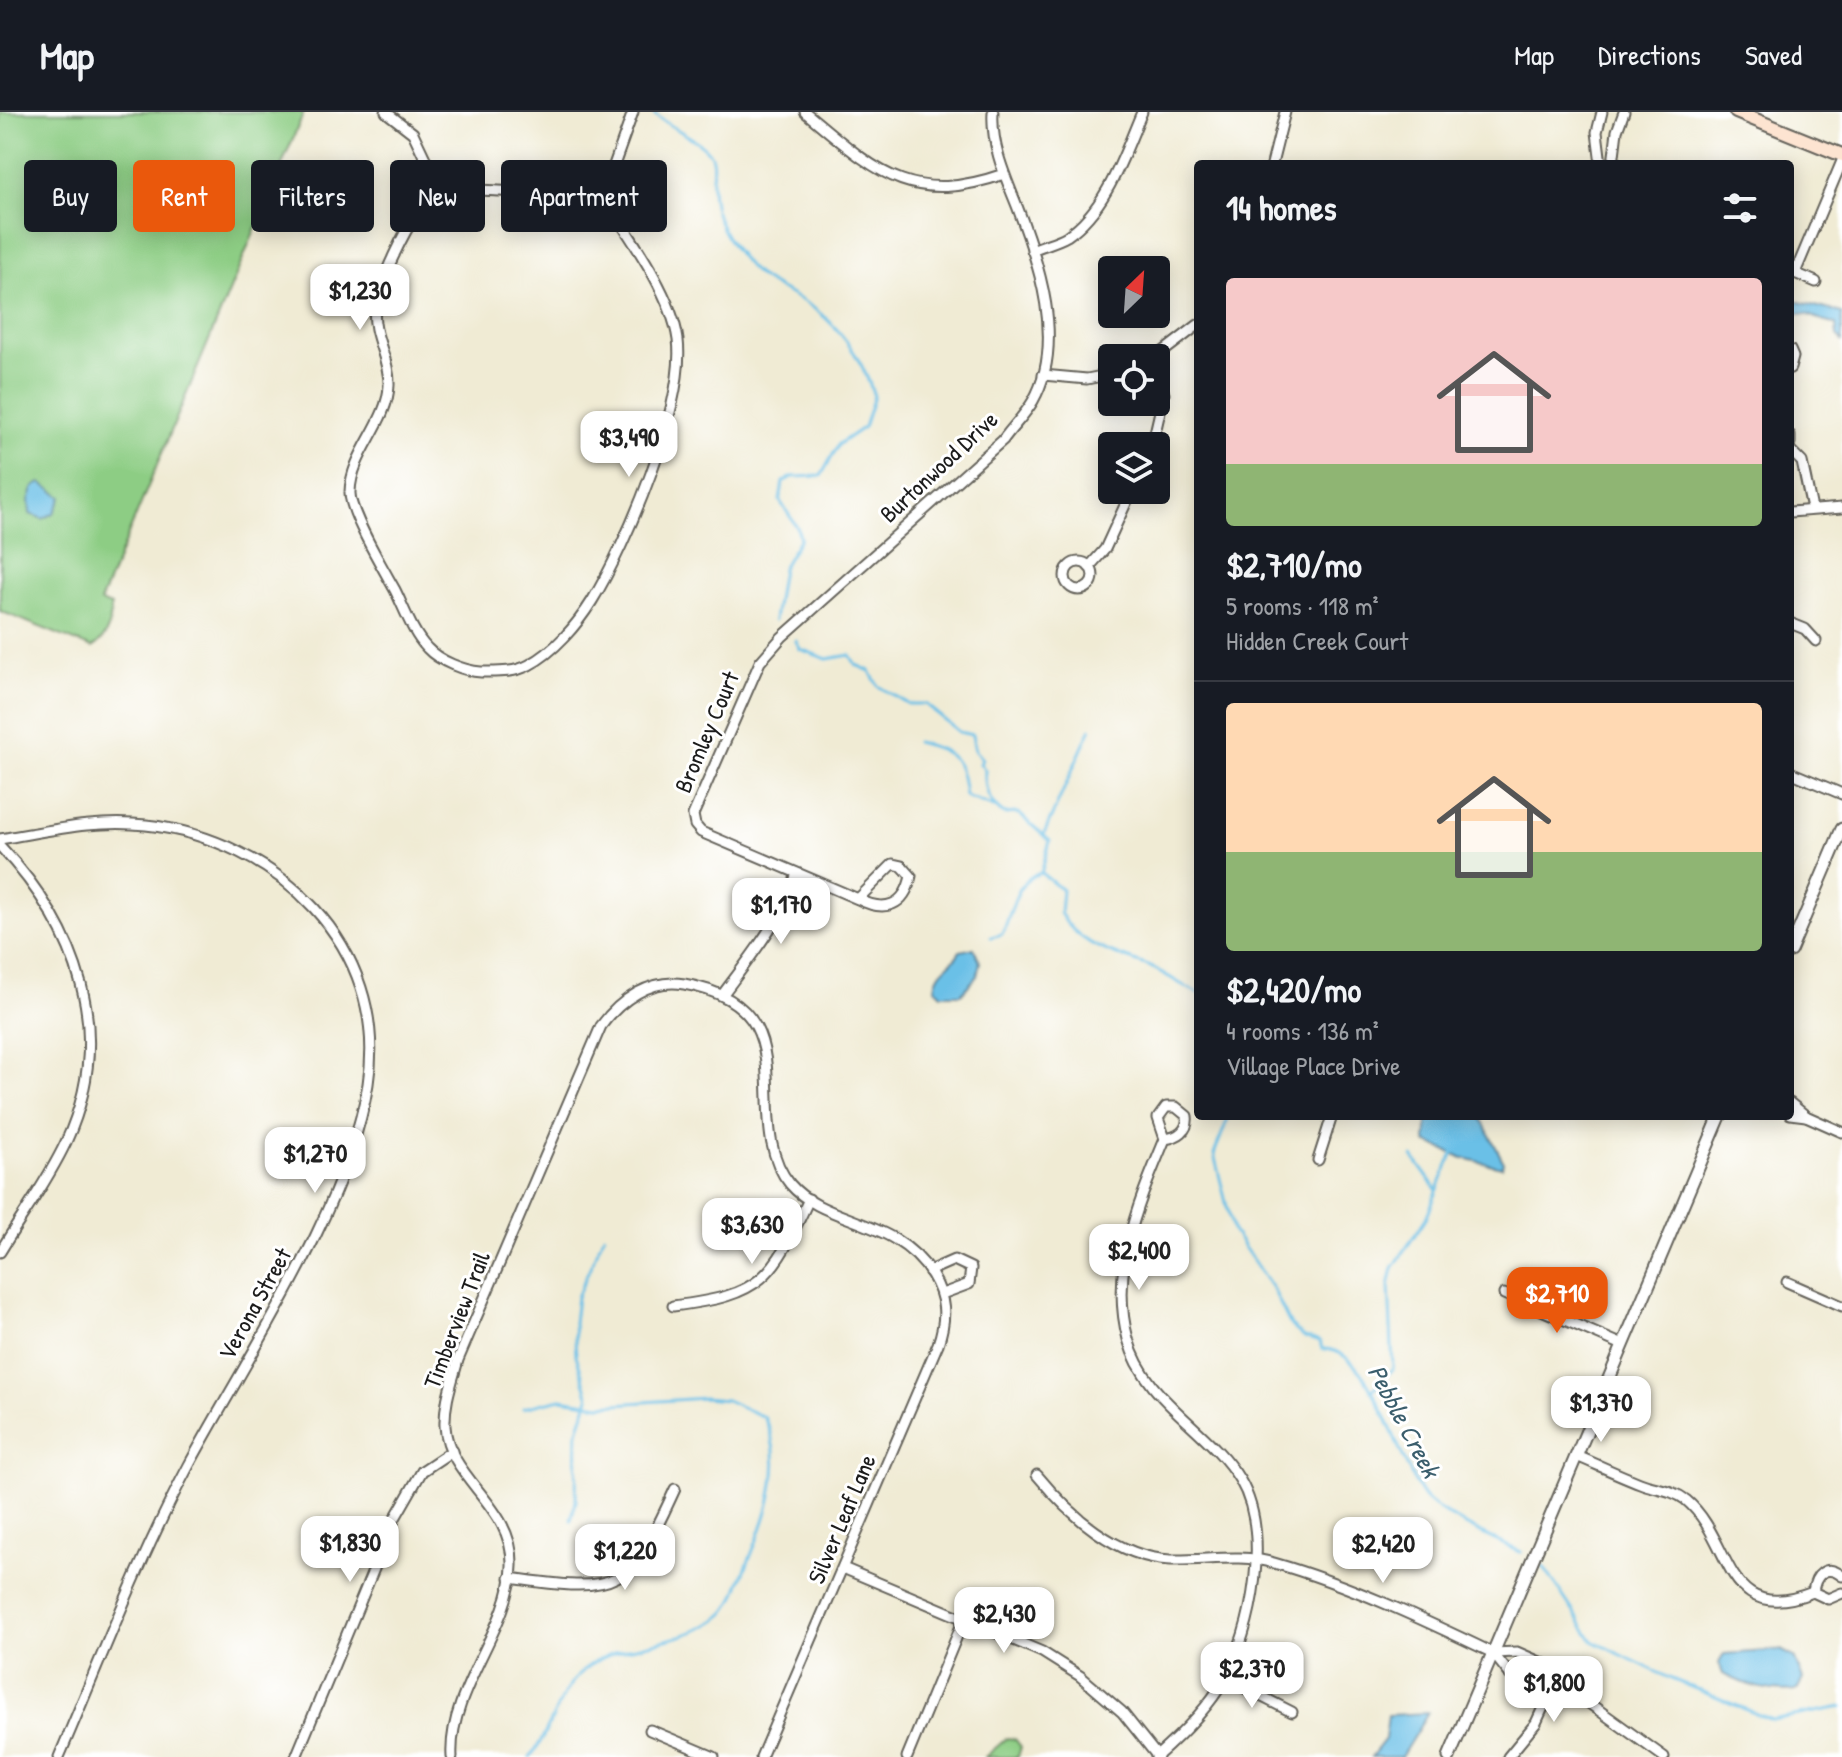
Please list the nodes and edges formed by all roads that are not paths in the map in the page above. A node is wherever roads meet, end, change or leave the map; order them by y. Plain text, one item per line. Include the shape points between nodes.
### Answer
1 (386, 112) edge
2 (633, 112) edge
3 (805, 112) edge
4 (993, 112) edge
5 (1142, 112) edge
6 (1285, 112) edge
7 (1602, 112) edge
8 (1624, 112) edge
9 (1736, 112) edge
10 (1842, 158) edge
11 (426, 160) edge
12 (616, 160) edge
13 (1273, 160) edge
14 (1600, 160) edge
15 (1613, 160) edge
16 (1004, 174) junction
17 (406, 232) edge
18 (625, 232) edge
19 (1032, 250) junction
20 (1794, 267) edge
21 (1794, 273) edge
22 (1816, 282) dead end
23 (1194, 328) edge
24 (1170, 346) edge
25 (1043, 375) junction
26 (1098, 377) edge
27 (1794, 454) edge
28 (1126, 504) edge
29 (1842, 508) edge
30 (1812, 509) junction
31 (1794, 511) edge
32 (1089, 567) dead end
33 (1794, 625) edge
34 (789, 631) joint
35 (1816, 641) dead end
36 (1794, 774) edge
37 (1842, 794) edge
38 (1842, 829) edge
39 (0, 839) edge
40 (0, 846) edge
41 (797, 874) junction
42 (858, 899) junction
43 (1794, 942) edge
44 (723, 994) junction
45 (1794, 1106) edge
46 (1794, 1114) edge
47 (1806, 1116) junction
48 (1331, 1120) edge
49 (1718, 1120) edge
50 (1842, 1132) edge
51 (1165, 1139) dead end
52 (1318, 1160) dead end
53 (809, 1199) junction
54 (0, 1252) edge
55 (929, 1271) junction
56 (1787, 1282) dead end
57 (942, 1294) junction
58 (1504, 1294) dead end
59 (673, 1306) dead end
60 (1842, 1306) edge
61 (1623, 1345) junction
62 (452, 1451) junction
63 (1577, 1456) junction
64 (1037, 1475) dead end
65 (675, 1489) dead end
66 (1257, 1558) junction
67 (843, 1568) junction
68 (1842, 1576) edge
69 (510, 1578) junction
70 (1813, 1592) junction
71 (1842, 1593) edge
72 (964, 1619) junction
73 (1493, 1653) junction
74 (1560, 1670) junction
75 (1225, 1678) junction
76 (1551, 1691) junction
77 (1586, 1701) junction
78 (1292, 1712) dead end
79 (650, 1730) dead end
80 (59, 1757) edge
81 (296, 1757) edge
82 (452, 1757) edge
83 (714, 1757) edge
84 (761, 1757) edge
85 (907, 1757) edge
86 (1157, 1757) edge
87 (1449, 1757) edge
88 (1508, 1757) edge
89 (1664, 1757) edge

1 - 11 street via 413,133
2 - 12 street
3 - 16 street via 858,156 900,181 927,188 965,187
4 - 16 street, Burtonwood Drive
5 - 19 street via 1090,217 1066,237
6 - 13 street
7 - 14 street via 1597,132
8 - 15 street
9 - 10 main road
10 - 20 street
16 - 19 street, Burtonwood Drive
17 - 18 street via 375,307 389,382 387,399 355,467 349,494 427,648 450,664 475,672 528,666 557,643 593,601 667,422 678,339 660,291
19 - 25 street, Burtonwood Drive via 1046,311
21 - 22 street
23 - 24 street
25 - 26 street
25 - 34 street, Burtonwood Drive via 1033,401 1003,440
27 - 30 street via 1802,462
28 - 32 street via 1105,549
29 - 30 street
30 - 31 street
33 - 35 street
34 - 41 street, Bromley Court via 760,662 693,820 701,832
36 - 37 street
38 - 43 street
39 - 80 street, Verona Street via 112,823 189,832 232,848 302,893 340,940 363,991 370,1029 368,1083 341,1179 178,1489
40 - 54 street via 48,904 66,938 81,980 89,1043 84,1091 67,1139
41 - 42 street, Bromley Court
41 - 44 street via 769,934
42 - 42 street, Bromley Court via 893,864 911,876 905,896 891,906 875,907
44 - 53 street via 749,1017 762,1043 769,1072 770,1141 781,1171
44 - 62 street, Timberview Trail via 660,984 628,999 601,1026 458,1360 446,1405 445,1429
45 - 47 street
46 - 47 street
47 - 50 street
48 - 52 street
49 - 61 street
51 - 66 street via 1127,1243 1127,1337 1153,1388 1240,1480 1256,1528
53 - 55 street via 899,1240
53 - 59 street via 769,1275 739,1294
55 - 57 street
55 - 57 street via 954,1260 971,1268 969,1284
56 - 60 street
57 - 67 street, Silver Leaf Lane via 946,1310 938,1344
58 - 61 street
61 - 63 street
62 - 69 street, Timberview Trail via 500,1518 511,1551
62 - 81 street via 422,1471 395,1518
63 - 70 street via 1685,1499 1708,1529 1731,1575 1749,1592 1780,1600
63 - 73 street
64 - 66 street via 1060,1503 1096,1531 1143,1555 1170,1560
65 - 69 street via 637,1562 620,1576 588,1587
66 - 73 street via 1313,1574
66 - 75 street via 1244,1625
67 - 72 street
67 - 84 street, Silver Leaf Lane
68 - 70 street via 1825,1570
69 - 82 street, Timberview Trail via 454,1723
70 - 71 street via 1828,1599
72 - 85 street
72 - 86 street via 1042,1652 1080,1676 1122,1712
73 - 74 street via 1517,1652
73 - 76 street via 1522,1686 1539,1694
73 - 87 street
74 - 76 street
74 - 77 street via 1572,1676
75 - 78 street
75 - 86 street via 1203,1710
76 - 77 street
76 - 88 street via 1536,1723
77 - 89 street
79 - 83 street

